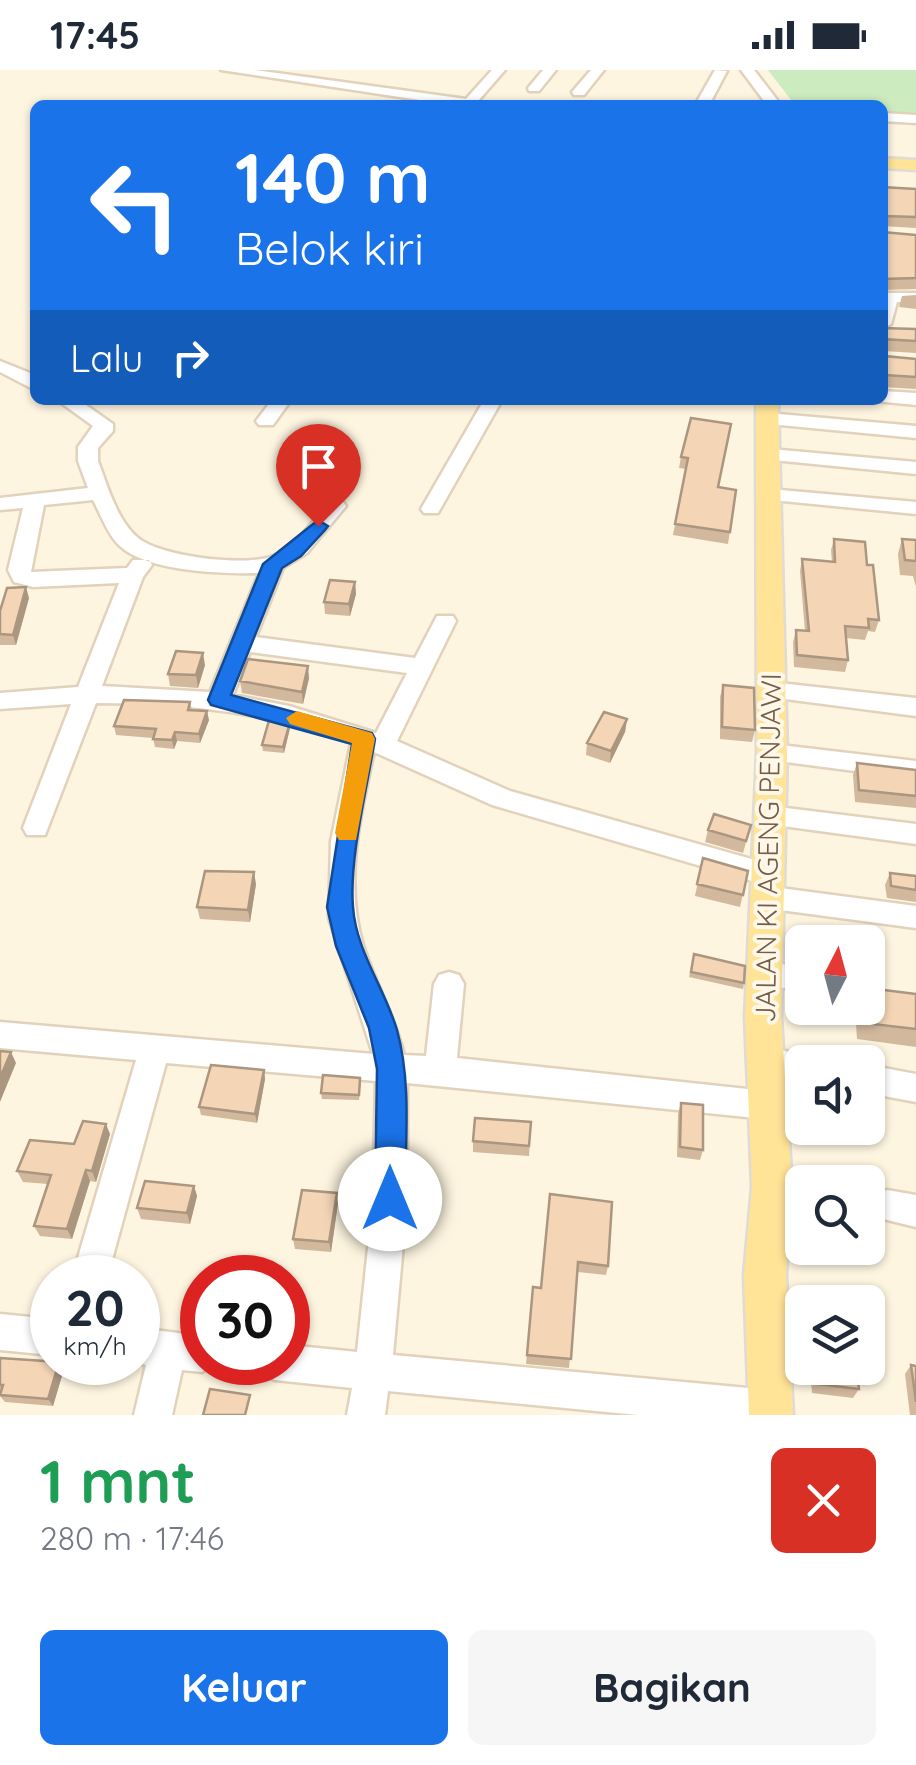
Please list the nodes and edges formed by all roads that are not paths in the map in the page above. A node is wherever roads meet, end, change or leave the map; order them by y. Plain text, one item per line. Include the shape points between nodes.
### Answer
1 (227, 70) edge
2 (499, 70) edge
3 (550, 70) edge
4 (598, 70) edge
5 (714, 70) edge
6 (722, 71) edge
7 (252, 72) edge
8 (749, 73) edge
9 (534, 88) dead end
10 (579, 92) dead end
11 (448, 100) edge
12 (478, 100) edge
13 (705, 100) edge
14 (770, 100) edge
15 (888, 117) edge
16 (916, 119) edge
17 (888, 163) edge
18 (916, 166) edge
19 (916, 298) edge
20 (916, 312) edge
21 (888, 314) edge
22 (888, 323) edge
23 (0, 366) edge
24 (30, 380) edge
25 (888, 397) edge
26 (916, 400) edge
27 (74, 405) edge
28 (278, 405) edge
29 (490, 405) edge
30 (767, 409) edge
31 (266, 421) dead end
32 (916, 432) edge
33 (770, 455) junction
34 (916, 468) edge
35 (100, 494) junction
36 (769, 495) junction
37 (34, 503) junction
38 (0, 504) edge
39 (336, 506) dead end
40 (916, 508) edge
41 (431, 510) dead end
42 (273, 564) junction
43 (141, 565) junction
44 (445, 621) dead end
45 (239, 644) junction
46 (423, 667) junction
47 (770, 690) junction
48 (88, 692) junction
49 (0, 700) edge
50 (219, 700) junction
51 (916, 707) edge
52 (373, 742) junction
53 (772, 753) junction
54 (916, 770) edge
55 (770, 816) junction
56 (36, 828) dead end
57 (916, 834) edge
58 (766, 885) junction
59 (916, 917) edge
60 (765, 974) junction
61 (785, 977) edge
62 (449, 984) dead end
63 (0, 1035) edge
64 (156, 1049) junction
65 (391, 1069) junction
66 (440, 1070) junction
67 (774, 1080) edge
68 (885, 1082) edge
69 (916, 1088) edge
70 (96, 1255) edge
71 (0, 1332) edge
72 (30, 1335) edge
73 (169, 1350) edge
74 (310, 1366) edge
75 (372, 1374) junction
76 (771, 1412) edge
77 (153, 1415) edge
78 (366, 1415) edge

1 - 7 street
2 - 12 street
3 - 9 street
4 - 10 street
5 - 6 street
6 - 8 street
6 - 13 street
7 - 11 street
8 - 14 street
15 - 16 street
17 - 18 main road
19 - 21 street via 890,297
20 - 22 street
23 - 24 street
25 - 26 street
27 - 35 street via 103,424 87,451
28 - 31 street
29 - 41 street
30 - 32 street
30 - 33 main road, JALAN KI AGENG PENJAWI
33 - 34 street
33 - 36 main road, JALAN KI AGENG PENJAWI
35 - 37 street
35 - 43 street
36 - 40 street
36 - 47 main road, JALAN KI AGENG PENJAWI
37 - 38 street
37 - 43 street via 22,576
39 - 42 street via 300,546
42 - 43 street
42 - 45 street
43 - 48 street
44 - 46 street
45 - 46 street
45 - 50 street
46 - 52 street
47 - 51 street
47 - 53 main road, JALAN KI AGENG PENJAWI
48 - 49 street
48 - 50 street
48 - 56 street
50 - 52 street
52 - 58 street via 459,783
52 - 65 street via 352,800 340,907
53 - 54 street
53 - 55 main road, JALAN KI AGENG PENJAWI
55 - 57 street
55 - 58 main road, JALAN KI AGENG PENJAWI
58 - 59 street
58 - 60 main road, JALAN KI AGENG PENJAWI
60 - 61 street
60 - 67 main road, JALAN KI AGENG PENJAWI via 762,1016
62 - 66 street
63 - 64 street
64 - 65 street
64 - 70 street
65 - 66 street
65 - 75 street via 390,1199
66 - 67 street
67 - 76 main road, JALAN KI AGENG PENJAWI via 765,1276
68 - 69 street
71 - 72 street
73 - 77 street
74 - 75 street
75 - 76 street via 533,1384
75 - 78 street

